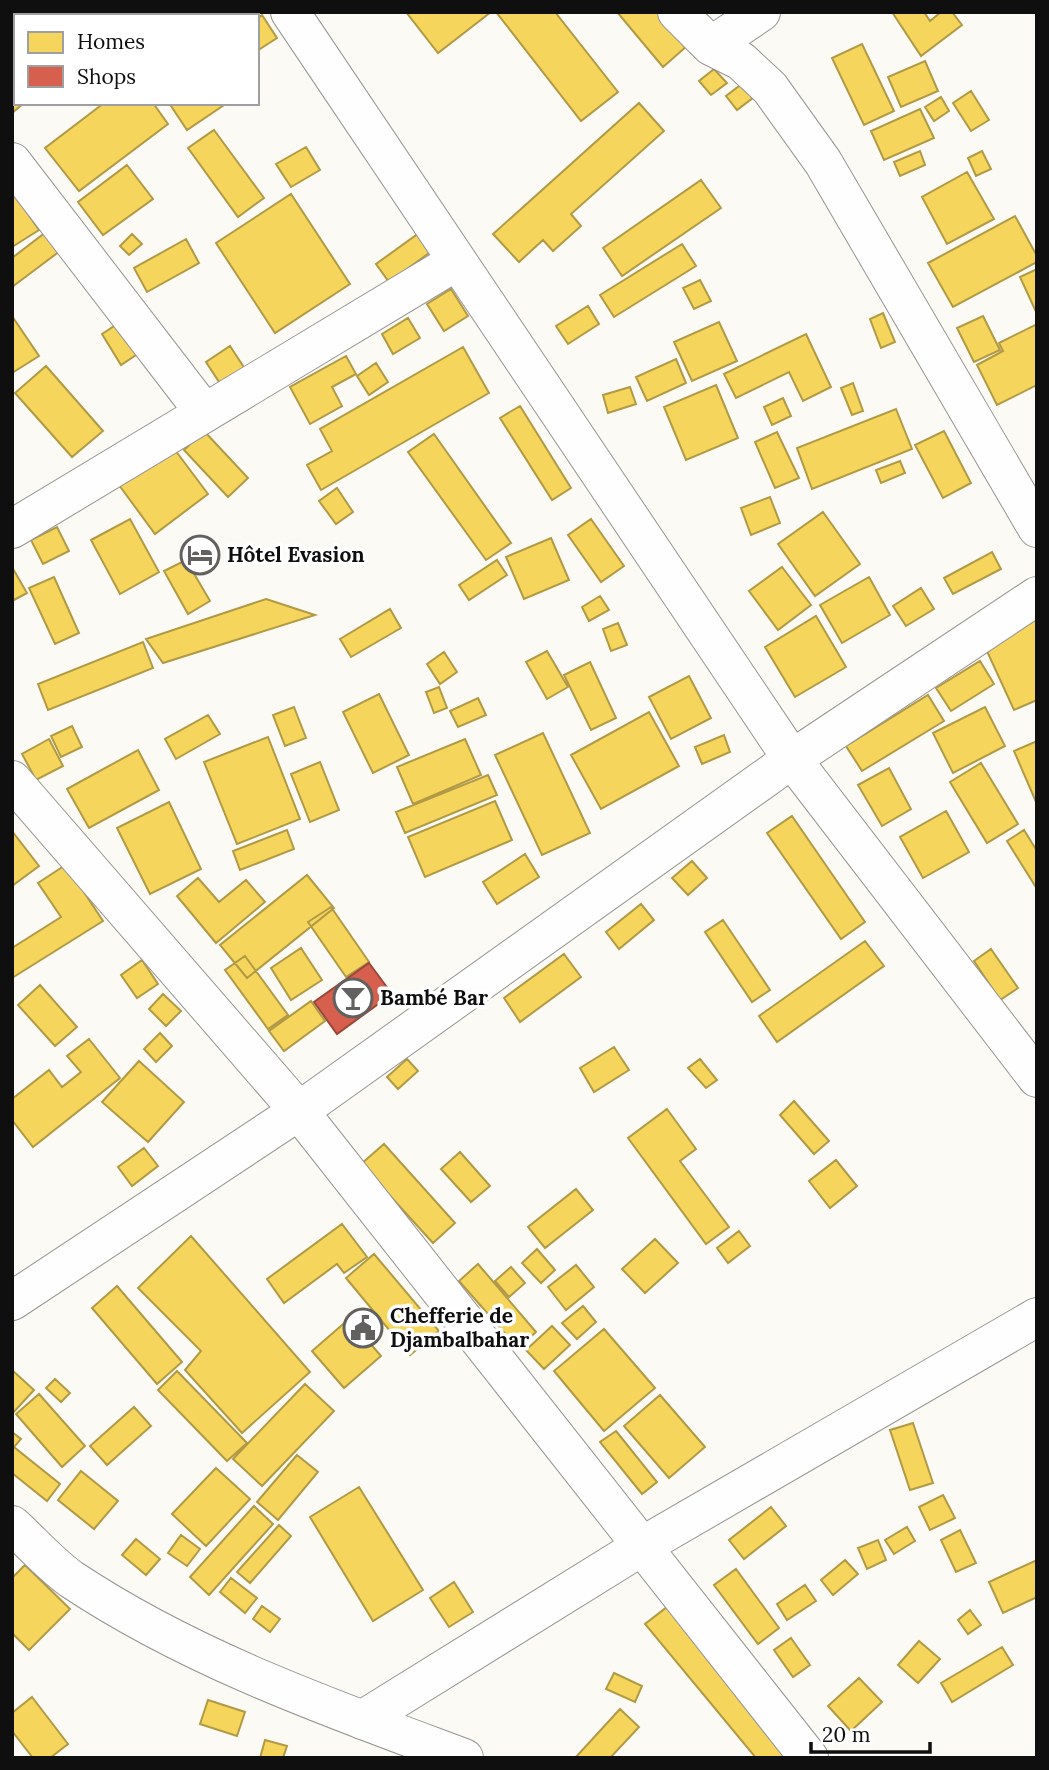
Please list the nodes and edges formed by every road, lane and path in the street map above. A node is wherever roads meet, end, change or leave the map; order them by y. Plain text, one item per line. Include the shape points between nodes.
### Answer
1 (290, 12) edge
2 (677, 12) edge
3 (761, 12) edge
4 (711, 46) junction
5 (12, 162) edge
6 (457, 261) junction
7 (204, 412) junction
8 (1037, 528) edge
9 (12, 529) edge
10 (1037, 596) edge
11 (792, 759) junction
12 (12, 780) edge
13 (1030, 1055) edge
14 (299, 1111) junction
15 (12, 1301) edge
16 (1037, 1317) edge
17 (12, 1525) edge
18 (644, 1545) junction
19 (362, 1720) junction
20 (464, 1758) edge
21 (809, 1758) edge

1 - 6 street
2 - 4 street
3 - 4 street
4 - 8 street via 741,61 770,88 823,162
5 - 7 street
6 - 7 street
6 - 11 street
7 - 9 street
10 - 11 street
11 - 13 street
11 - 14 street
12 - 14 street
14 - 15 street
14 - 18 street
16 - 18 street
17 - 19 street via 69,1578 193,1648
18 - 19 street
18 - 21 street
19 - 20 street

